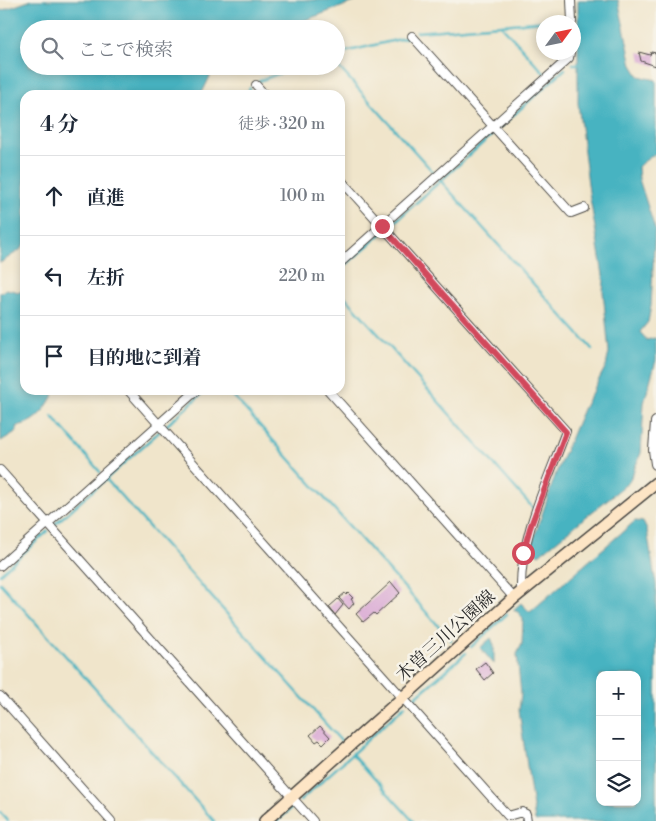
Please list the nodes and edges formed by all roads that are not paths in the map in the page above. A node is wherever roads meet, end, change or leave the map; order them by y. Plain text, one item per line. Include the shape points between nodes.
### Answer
1 (570, 0) edge
2 (571, 15) edge
3 (412, 36) dead end
4 (567, 60) edge
5 (256, 85) dead end
6 (260, 90) edge
7 (492, 126) junction
8 (345, 185) edge
9 (584, 208) dead end
10 (382, 226) junction
11 (345, 259) edge
12 (132, 395) edge
13 (191, 395) edge
14 (333, 395) edge
15 (656, 422) edge
16 (158, 425) junction
17 (656, 464) edge
18 (0, 470) edge
19 (656, 483) edge
20 (47, 524) junction
21 (0, 566) edge
22 (518, 596) junction
23 (0, 696) edge
24 (403, 698) junction
25 (292, 797) junction
26 (112, 821) edge
27 (264, 821) edge
28 (314, 821) edge
29 (527, 821) edge

1 - 2 street
3 - 7 street
4 - 7 street
5 - 6 street
7 - 9 street via 571,213
7 - 10 street
8 - 10 street
10 - 11 street
10 - 22 street via 566,432 530,528 523,553
12 - 16 street
13 - 16 street
14 - 22 street
15 - 17 street
16 - 20 street
16 - 24 street
18 - 20 street
19 - 22 main road, 木曽三川公園線
20 - 21 street
20 - 25 street
22 - 24 main road, 木曽三川公園線
23 - 26 street
24 - 25 main road, 木曽三川公園線
24 - 29 street via 508,816 522,812 526,814
25 - 27 main road, 木曽三川公園線
25 - 28 street

